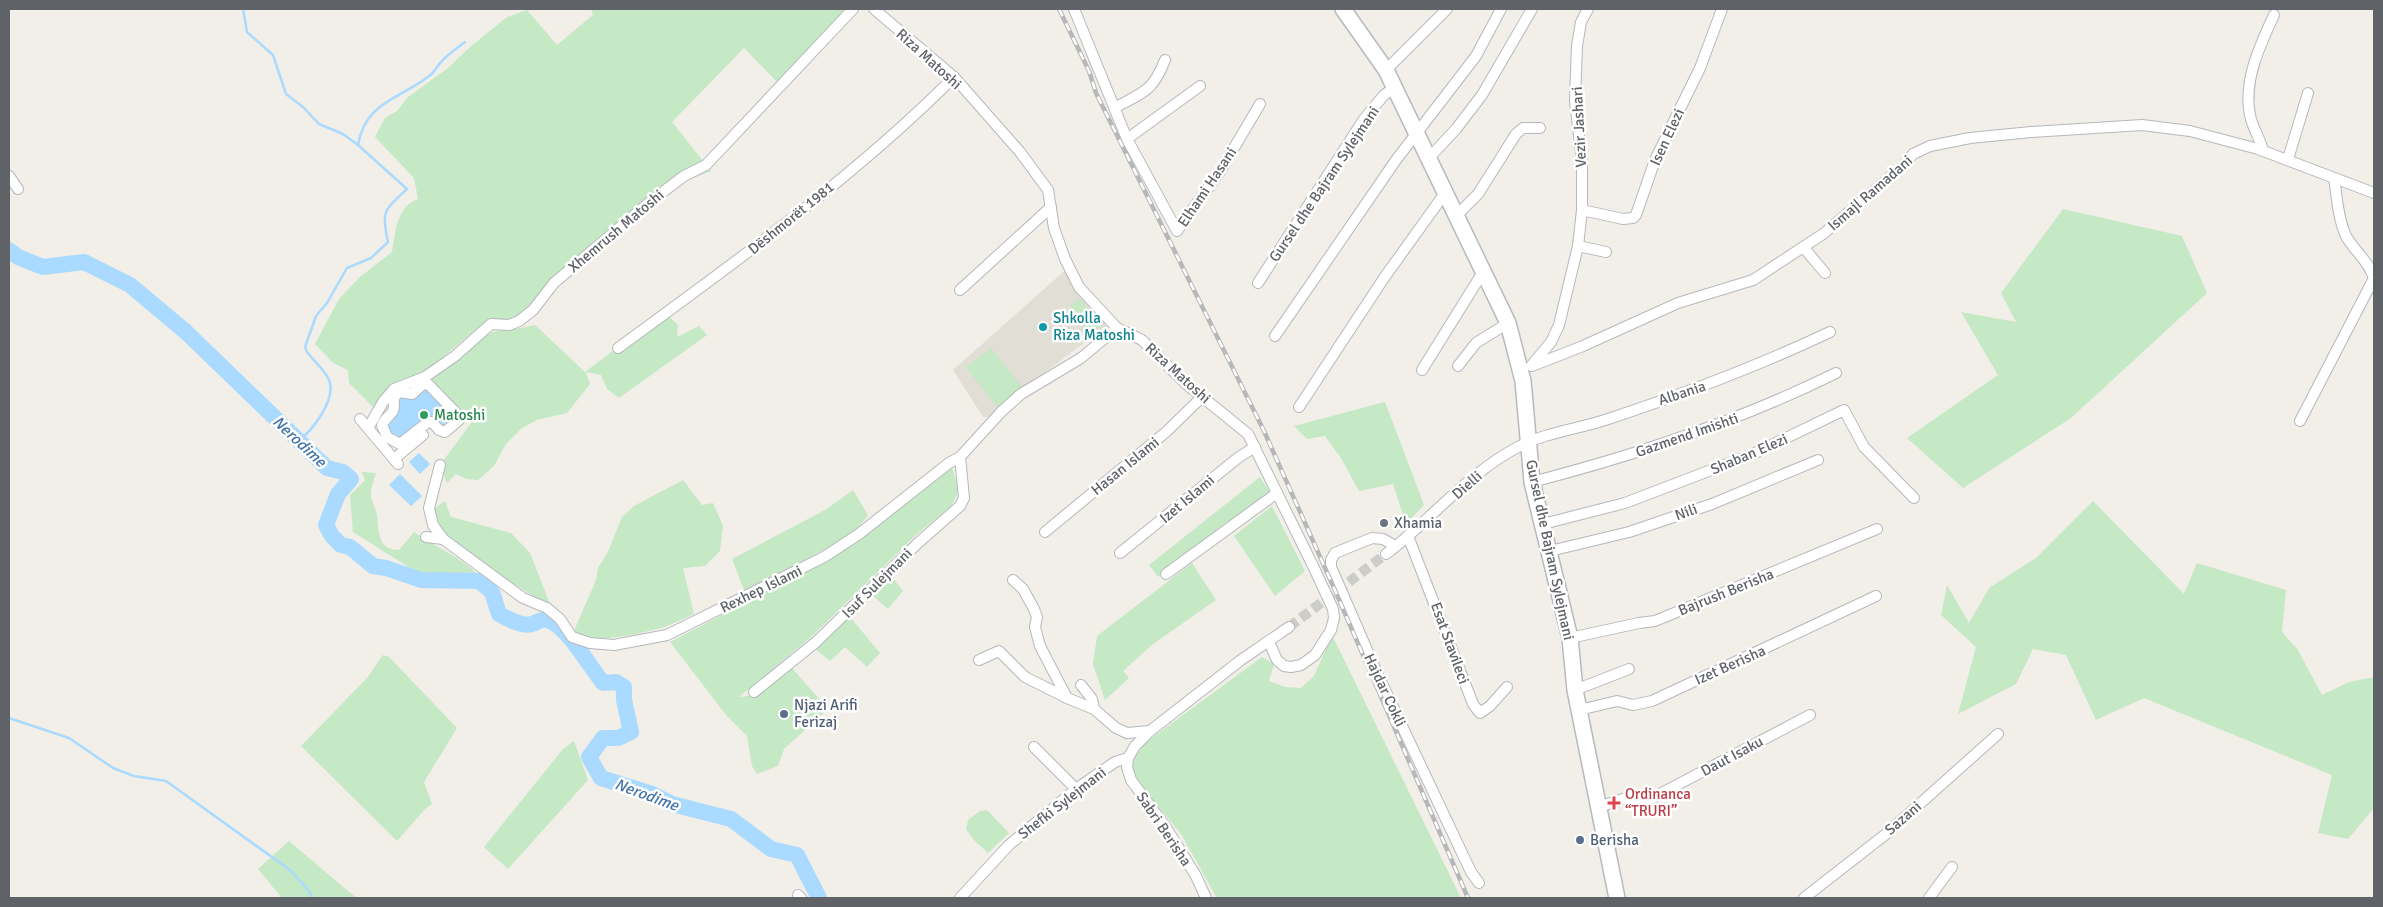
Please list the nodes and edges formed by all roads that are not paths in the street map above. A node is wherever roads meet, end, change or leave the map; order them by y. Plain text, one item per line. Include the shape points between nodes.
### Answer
1 (853, 9) edge
2 (874, 9) edge
3 (1074, 9) edge
4 (1343, 9) edge
5 (1447, 9) edge
6 (1501, 9) edge
7 (1532, 9) edge
8 (1588, 9) edge
9 (1722, 9) edge
10 (2274, 15) dead end
11 (1165, 60) dead end
12 (1386, 70) junction
13 (954, 77) junction
14 (1200, 86) dead end
15 (1394, 88) junction
16 (2308, 93) dead end
17 (1260, 104) dead end
18 (1116, 107) junction
19 (1540, 128) dead end
20 (1417, 136) junction
21 (1127, 139) junction
22 (2263, 151) junction
23 (1429, 158) junction
24 (2288, 159) junction
25 (9, 176) edge
26 (2334, 178) junction
27 (18, 189) dead end
28 (1445, 193) junction
29 (2374, 194) edge
30 (1051, 207) junction
31 (1582, 210) junction
32 (1456, 216) junction
33 (1578, 246) junction
34 (1804, 248) junction
35 (1606, 252) dead end
36 (1483, 272) junction
37 (1825, 273) dead end
38 (1258, 283) dead end
39 (960, 290) dead end
40 (1508, 323) junction
41 (1117, 328) junction
42 (1830, 332) dead end
43 (1274, 336) dead end
44 (618, 348) dead end
45 (1458, 366) dead end
46 (1526, 369) junction
47 (1422, 370) dead end
48 (1836, 373) dead end
49 (1202, 397) junction
50 (1299, 407) dead end
51 (360, 419) dead end
52 (2300, 421) dead end
53 (368, 428) junction
54 (422, 434) junction
55 (384, 440) junction
56 (1528, 442) junction
57 (1256, 447) junction
58 (960, 457) junction
59 (1818, 460) dead end
60 (440, 465) dead end
61 (1532, 482) junction
62 (1277, 493) junction
63 (1914, 498) dead end
64 (1543, 524) junction
65 (1877, 529) dead end
66 (1045, 532) dead end
67 (1408, 536) junction
68 (426, 537) dead end
69 (443, 539) junction
70 (1395, 546) junction
71 (1550, 551) junction
72 (1120, 553) dead end
73 (1386, 554) tunnel mouth
74 (1166, 574) dead end
75 (1013, 580) dead end
76 (1876, 596) dead end
77 (1289, 627) tunnel mouth
78 (1570, 638) junction
79 (1269, 642) junction
80 (979, 660) dead end
81 (1629, 669) dead end
82 (1081, 685) dead end
83 (1506, 687) dead end
84 (1575, 690) junction
85 (754, 692) dead end
86 (1067, 698) junction
87 (1094, 709) junction
88 (1579, 710) junction
89 (1810, 714) dead end
90 (1123, 731) junction
91 (1150, 731) junction
92 (1998, 734) dead end
93 (1135, 746) junction
94 (1034, 747) dead end
95 (1128, 758) junction
96 (1076, 789) junction
97 (1599, 807) junction
98 (1952, 867) dead end
99 (1479, 883) dead end
100 (960, 898) edge
101 (1206, 898) edge
102 (1617, 898) edge
103 (1804, 898) edge
104 (1929, 898) edge

1 - 53 street, Xhemrush Matoshi via 706,165 684,176 650,201 554,283 533,310 519,321 509,325 491,324 425,377 394,390
2 - 13 street, Riza Matoshi
3 - 18 street, Elhami Hasani
4 - 12 street, Gursel dhe Bajram Sylejmani
5 - 12 street
6 - 20 street via 1476,56
7 - 23 street via 1482,95
8 - 31 street, Vezir Jashari via 1577,46 1575,101 1582,162
9 - 31 street, Isen Elezi via 1700,68 1655,160 1636,215 1623,219
10 - 22 street via 2254,65 2248,103
11 - 18 street via 1154,85
12 - 15 street, Gursel dhe Bajram Sylejmani
13 - 30 street, Riza Matoshi via 1020,152 1048,190
13 - 44 street, Dëshmorët 1981 via 909,122 794,219
14 - 21 street
15 - 20 street, Gursel dhe Bajram Sylejmani
15 - 38 street, Gursel dhe Bajram Sylejmani via 1364,119
16 - 24 street
17 - 21 street, Elhami Hasani via 1221,170 1177,231
18 - 21 street, Elhami Hasani
19 - 32 street via 1522,128 1516,134 1478,194
20 - 23 street, Gursel dhe Bajram Sylejmani
20 - 43 street via 1375,190
22 - 24 street, Ismajl Ramadani
22 - 34 street, Ismajl Ramadani via 2190,131 2142,125 2031,132 1948,142 1913,154 1903,166
23 - 28 street, Gursel dhe Bajram Sylejmani
24 - 26 street, Ismajl Ramadani
25 - 27 street
26 - 29 street, Ismajl Ramadani
26 - 52 street via 2346,234 2355,250 2369,264 2374,278
28 - 32 street, Gursel dhe Bajram Sylejmani
28 - 50 street
30 - 39 street
30 - 41 street, Riza Matoshi via 1054,228 1079,287
31 - 33 street, Vezir Jashari
32 - 36 street, Gursel dhe Bajram Sylejmani
33 - 35 street
33 - 46 street, Vezir Jashari via 1559,325 1550,342
34 - 37 street
34 - 46 street, Ismajl Ramadani via 1753,280 1678,303
36 - 40 street, Gursel dhe Bajram Sylejmani
36 - 47 street
40 - 45 street via 1476,342
40 - 46 street, Gursel dhe Bajram Sylejmani
41 - 49 street, Riza Matoshi via 1142,340
41 - 58 street, Rexhep Islami via 1081,358 1021,394 1000,412
42 - 56 street, Albania via 1719,381
46 - 56 street, Gursel dhe Bajram Sylejmani
48 - 61 street, Gazmend Imishti via 1740,417 1612,461
49 - 57 street, Riza Matoshi via 1248,434
49 - 66 street, Hasan Islami via 1166,432
51 - 53 street
53 - 55 street
54 - 55 street via 400,444
54 - 55 street via 396,461
54 - 55 street via 429,421 445,432 460,416 428,384 412,394 400,392 394,396 393,411 382,425
56 - 61 street, Gursel dhe Bajram Sylejmani
56 - 67 street, Dielli via 1482,472
57 - 62 street, Riza Matoshi
57 - 72 street, Izet Islami via 1239,457
58 - 69 street, Rexhep Islami via 824,557 667,635 614,645 590,643 572,637 560,619 547,608 523,598
58 - 85 street, Isuf Sulejmani via 964,498 960,506 816,642
59 - 71 street, Nili via 1712,504 1629,532
60 - 69 street, Rexhep Islami via 428,508 433,525
61 - 64 street, Gursel dhe Bajram Sylejmani
62 - 74 street
62 - 79 street, Riza Matoshi via 1333,609 1334,618 1331,630 1315,655 1301,664 1284,666 1277,660
63 - 64 street, Shaban Elezi via 1864,447 1844,410 1753,454 1625,504
64 - 71 street, Gursel dhe Bajram Sylejmani
65 - 78 street, Bajrush Berisha via 1655,621
67 - 70 street, Dielli
67 - 83 street, Esat Stavileci via 1472,704 1480,714
68 - 69 street
70 - 73 street, Dielli
70 - 99 street, Hajdar Cokli via 1383,539 1372,538 1335,553 1331,567 1394,710
71 - 78 street, Gursel dhe Bajram Sylejmani
75 - 86 street via 1027,595 1034,610 1040,646
76 - 88 street, Izet Berisha via 1652,701 1633,705 1617,702
77 - 79 street
78 - 84 street, Gursel dhe Bajram Sylejmani
79 - 91 street
80 - 86 street via 999,651 1025,677
81 - 84 street
82 - 87 street via 1092,699
84 - 88 street, Gursel dhe Bajram Sylejmani
86 - 87 street
87 - 90 street
88 - 97 street, Gursel dhe Bajram Sylejmani
89 - 97 street, Daut Isaku via 1639,805 1626,798
90 - 91 street
90 - 93 street
91 - 93 street
92 - 103 street, Sazani via 1886,834
93 - 95 street
94 - 96 street
95 - 96 street, Shefki Sylejmani via 1116,762
95 - 101 street, Sabri Berisha via 1131,780 1165,826
96 - 100 street, Shefki Sylejmani via 1009,845
97 - 102 street, Gursel dhe Bajram Sylejmani
98 - 104 street

